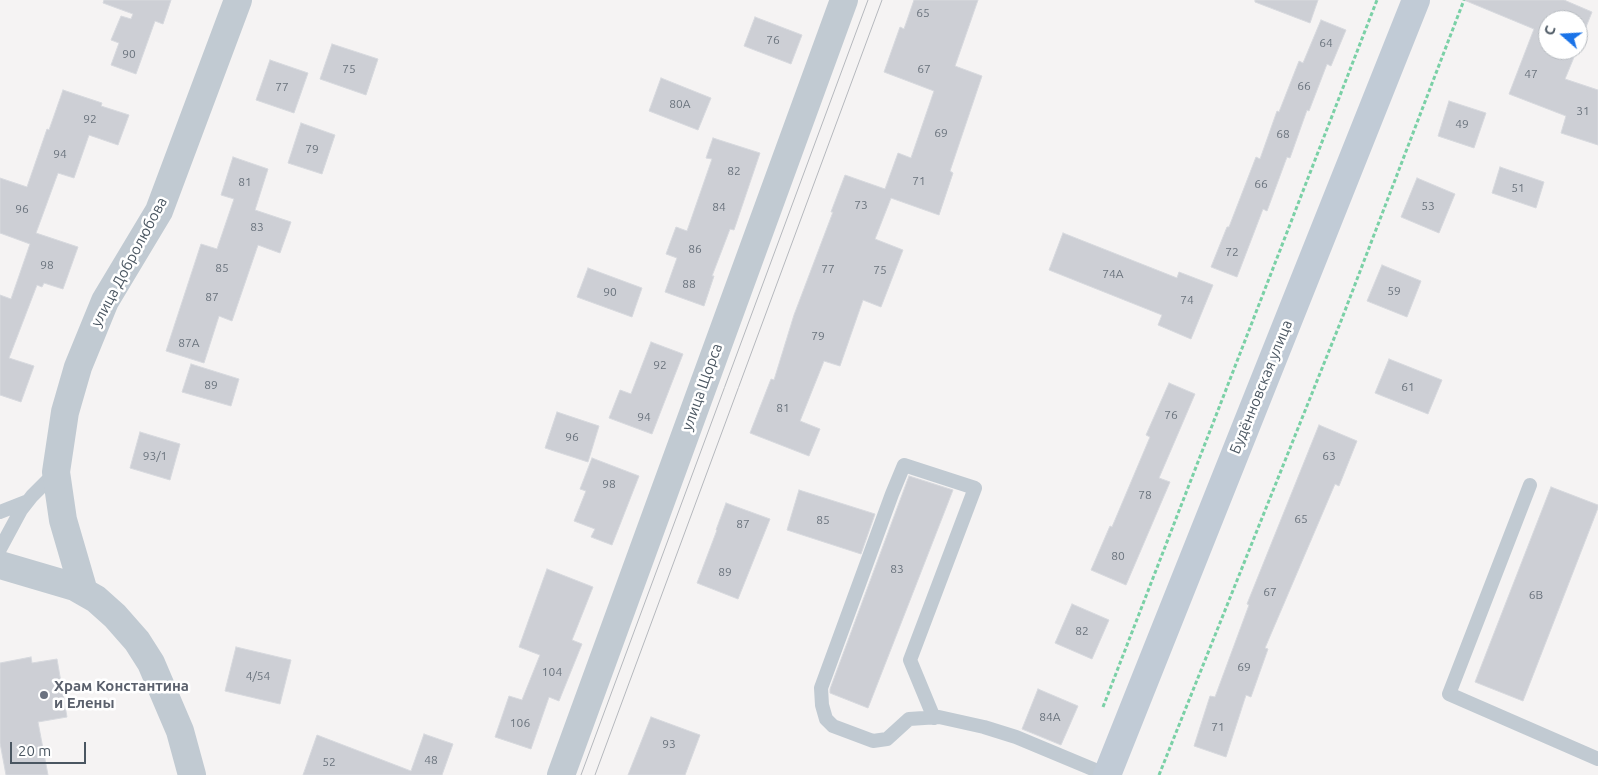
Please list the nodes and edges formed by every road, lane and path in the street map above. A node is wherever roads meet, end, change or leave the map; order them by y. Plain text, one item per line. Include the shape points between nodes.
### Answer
1 (238, 0) edge
2 (844, 0) edge
3 (1377, 0) edge
4 (1416, 0) edge
5 (1464, 0) edge
6 (56, 472) junction
7 (1530, 485) dead end
8 (28, 500) junction
9 (0, 512) edge
10 (0, 549) edge
11 (0, 565) edge
12 (84, 592) junction
13 (1102, 709) dead end
14 (934, 718) junction
15 (1598, 759) edge
16 (192, 775) edge
17 (561, 775) edge
18 (1107, 775) edge
19 (1158, 775) edge

1 - 6 street, улица Добролюбова via 159,211 105,301 78,367 65,412
2 - 17 street, улица Щорса
3 - 13 path
4 - 18 street, Будённовская улица
5 - 19 path via 1337,330
6 - 8 lane
6 - 12 street, улица Добролюбова via 62,520
7 - 15 lane via 1449,694
8 - 9 lane
8 - 10 lane
11 - 12 street via 49,578
12 - 16 street via 115,616 151,663 180,731
14 - 14 lane via 910,719 887,739 872,741 833,726 826,719 822,704 821,688 904,465 975,488 910,660
14 - 18 lane via 1016,737

